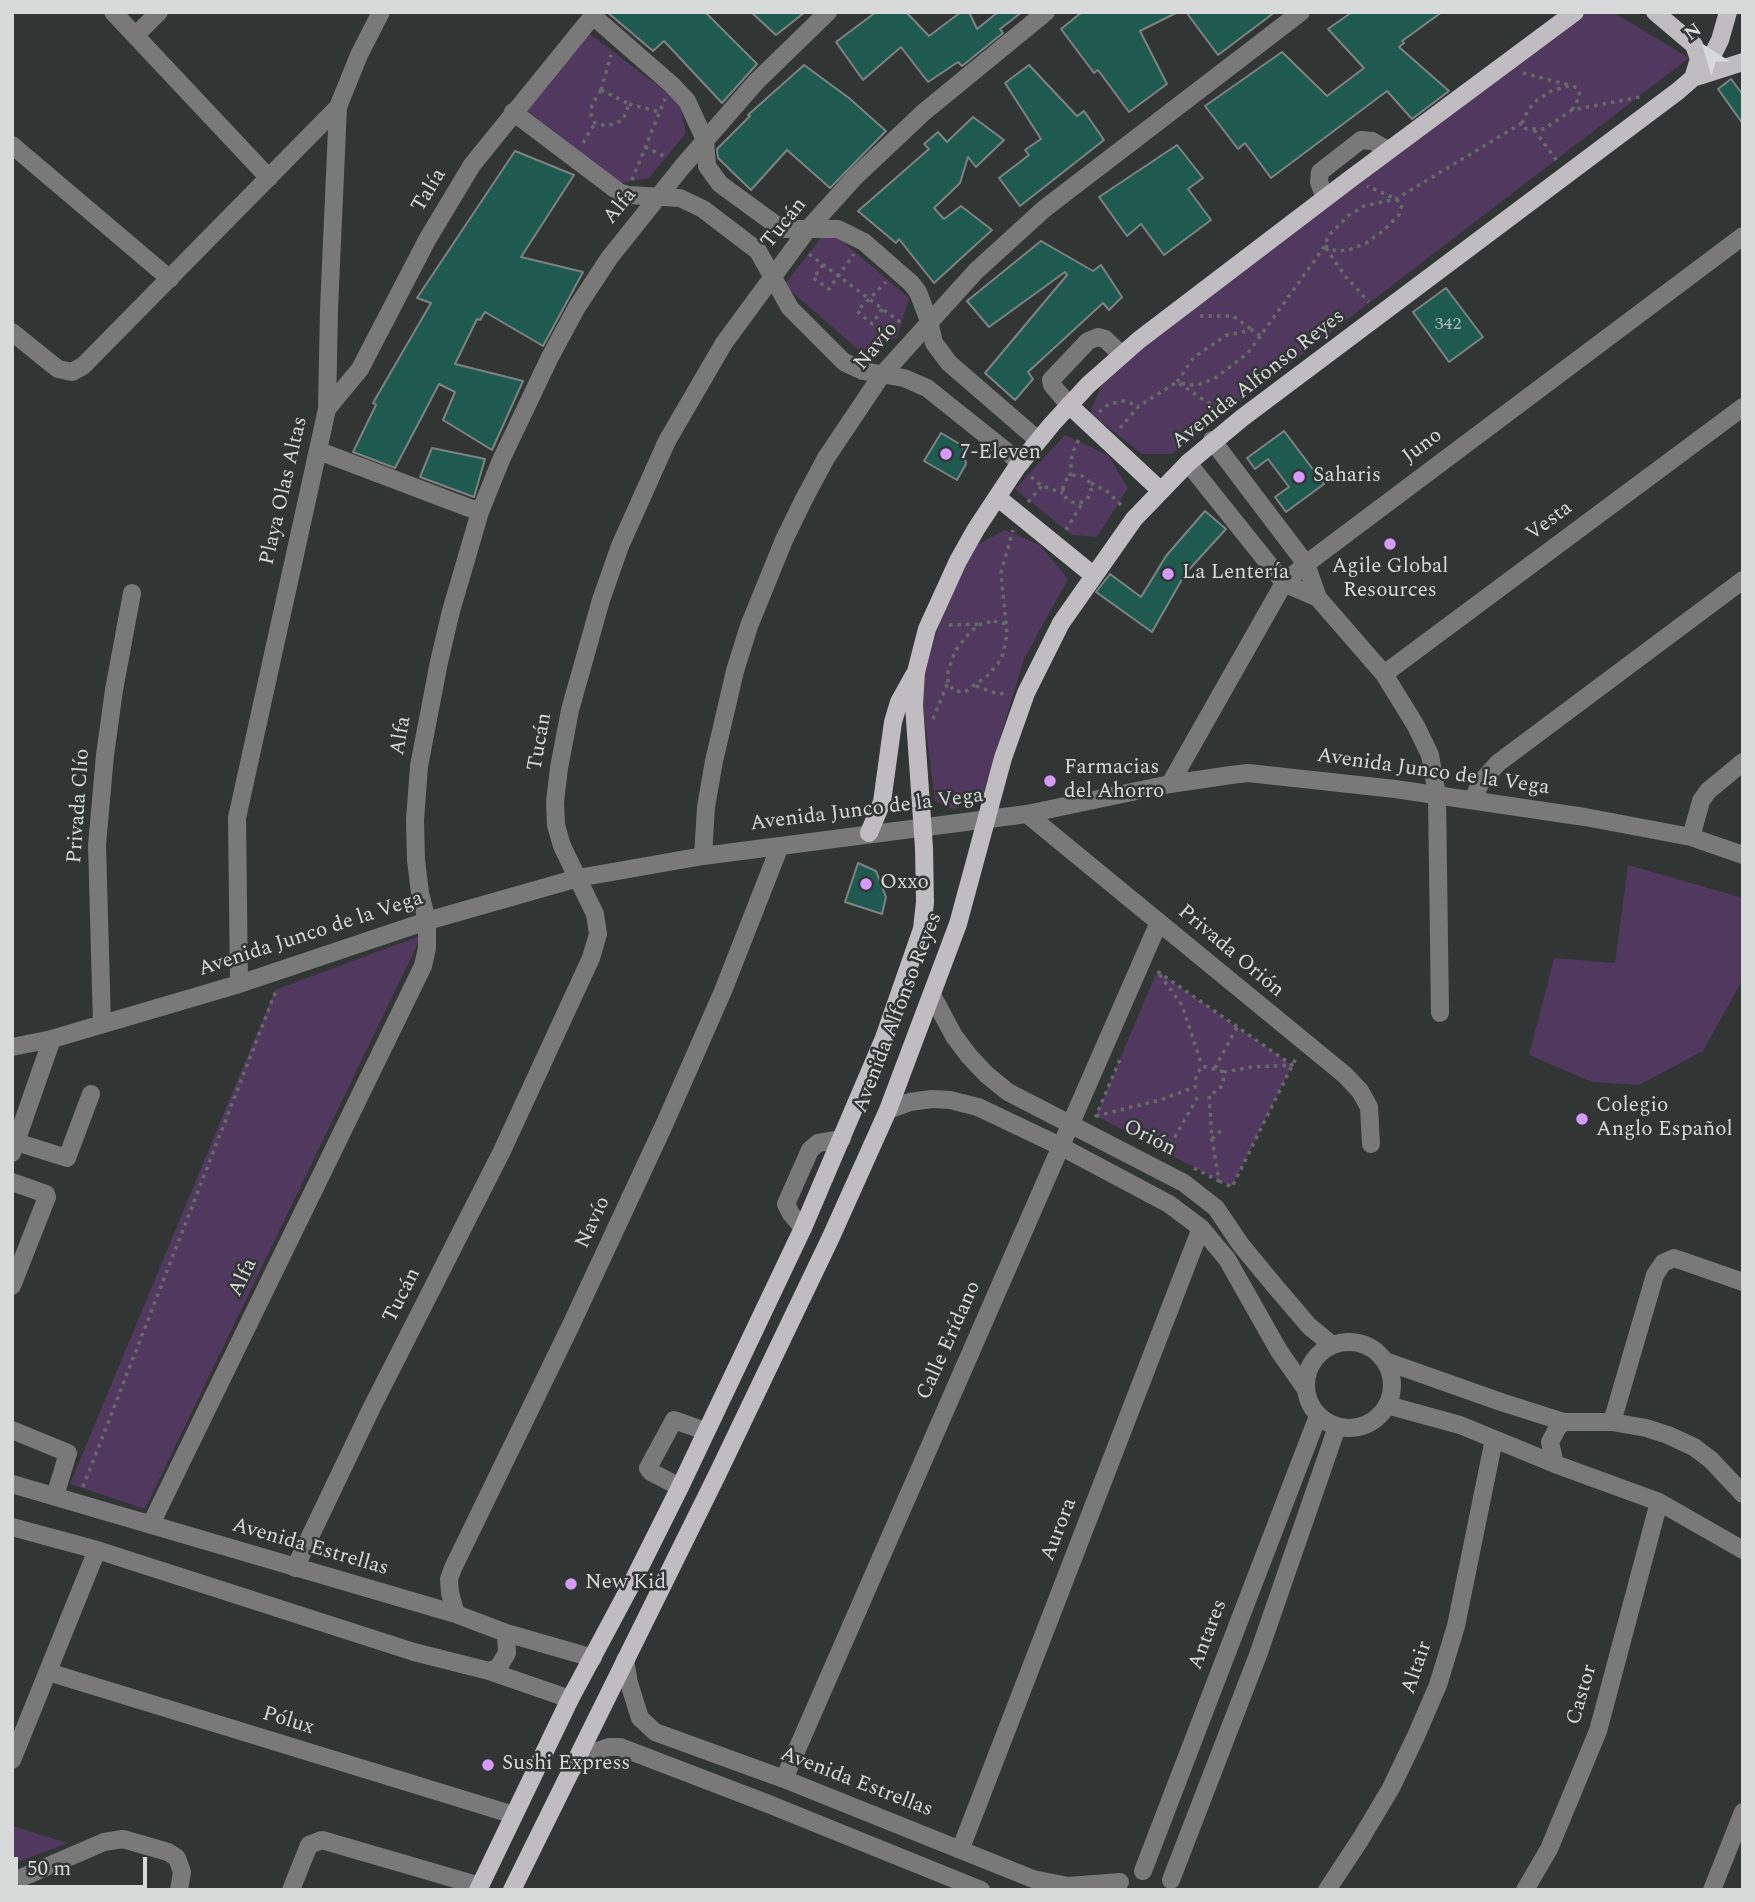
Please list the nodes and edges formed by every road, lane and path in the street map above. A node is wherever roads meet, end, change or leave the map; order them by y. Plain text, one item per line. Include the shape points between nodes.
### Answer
1 (113, 12) edge
2 (159, 12) edge
3 (381, 12) edge
4 (828, 12) edge
5 (1046, 12) edge
6 (1301, 12) edge
7 (1655, 12) edge
8 (595, 14) edge
9 (1571, 14) edge
10 (1724, 14) edge
11 (1743, 29) edge
12 (136, 35) junction
13 (621, 58) dead end
14 (1743, 62) edge
15 (1496, 70) junction
16 (1693, 78) junction
17 (1572, 85) junction
18 (601, 90) junction
19 (1640, 97) dead end
20 (672, 103) dead end
21 (629, 104) junction
22 (338, 107) junction
23 (1572, 110) junction
24 (513, 112) junction
25 (660, 112) junction
26 (595, 123) junction
27 (1522, 123) junction
28 (1534, 130) junction
29 (705, 140) junction
30 (12, 145) edge
31 (645, 148) junction
32 (673, 149) dead end
33 (1388, 150) junction
34 (574, 156) junction
35 (666, 157) junction
36 (682, 167) junction
37 (1568, 174) junction
38 (269, 178) junction
39 (640, 179) dead end
40 (1349, 180) junction
41 (630, 188) junction
42 (659, 196) junction
43 (1325, 198) junction
44 (1396, 198) junction
45 (808, 229) junction
46 (1743, 236) edge
47 (864, 242) junction
48 (796, 246) junction
49 (1325, 246) junction
50 (823, 265) junction
51 (897, 270) junction
52 (838, 276) junction
53 (771, 277) junction
54 (170, 279) junction
55 (868, 299) junction
56 (882, 309) junction
57 (1381, 314) junction
58 (1199, 316) dead end
59 (929, 321) junction
60 (1253, 330) junction
61 (12, 332) edge
62 (916, 335) junction
63 (1260, 336) junction
64 (1122, 355) junction
65 (881, 376) junction
66 (1177, 382) junction
67 (1069, 405) junction
68 (1139, 406) junction
69 (1743, 407) edge
70 (327, 409) junction
71 (1242, 418) junction
72 (1087, 422) junction
73 (1038, 440) junction
74 (1212, 440) junction
75 (1110, 444) junction
76 (319, 451) junction
77 (1188, 463) junction
78 (1019, 465) junction
79 (1070, 476) junction
80 (1090, 482) junction
81 (1160, 490) junction
82 (1063, 492) junction
83 (997, 497) junction
84 (1083, 502) junction
85 (480, 512) junction
86 (1018, 514) junction
87 (1134, 519) junction
88 (1055, 544) junction
89 (1306, 564) junction
90 (1093, 575) junction
91 (1743, 580) edge
92 (1284, 583) junction
93 (132, 593) dead end
94 (1318, 597) junction
95 (982, 624) junction
96 (1006, 624) junction
97 (927, 628) junction
98 (916, 672) junction
99 (1384, 674) junction
100 (976, 686) junction
101 (1026, 694) junction
102 (1743, 762) edge
103 (1170, 784) junction
104 (1437, 795) junction
105 (1472, 799) junction
106 (1027, 814) junction
107 (988, 818) junction
108 (923, 826) junction
109 (869, 833) junction
110 (1691, 837) junction
111 (780, 846) junction
112 (1743, 855) edge
113 (703, 856) junction
114 (578, 877) junction
115 (427, 921) junction
116 (1159, 922) junction
117 (284, 970) junction
118 (1157, 971) junction
119 (1152, 983) dead end
120 (239, 984) junction
121 (932, 995) junction
122 (1440, 1013) dead end
123 (102, 1024) junction
124 (1237, 1026) junction
125 (52, 1039) junction
126 (1305, 1043) junction
127 (12, 1047) edge
128 (1122, 1055) dead end
129 (1292, 1065) junction
130 (1202, 1066) junction
131 (1215, 1068) junction
132 (1224, 1072) junction
133 (1195, 1087) junction
134 (1200, 1093) junction
135 (91, 1094) dead end
136 (1209, 1095) junction
137 (888, 1110) junction
138 (1096, 1116) junction
139 (1108, 1122) dead end
140 (1069, 1124) junction
141 (1224, 1128) dead end
142 (842, 1139) junction
143 (1212, 1139) junction
144 (1371, 1144) dead end
145 (1060, 1146) junction
146 (14, 1147) edge
147 (1177, 1158) dead end
148 (1187, 1164) dead end
149 (1219, 1181) junction
150 (12, 1182) edge
151 (803, 1228) junction
152 (1201, 1228) junction
153 (1743, 1282) edge
154 (12, 1286) edge
155 (1332, 1345) junction
156 (1385, 1361) junction
157 (1306, 1388) junction
158 (1387, 1405) junction
159 (1318, 1416) junction
160 (1564, 1422) junction
161 (1612, 1422) junction
162 (1337, 1427) junction
163 (12, 1430) edge
164 (705, 1431) junction
165 (1494, 1438) junction
166 (1555, 1464) junction
167 (12, 1484) edge
168 (680, 1487) junction
169 (1743, 1494) edge
170 (55, 1496) junction
171 (1660, 1502) junction
172 (77, 1503) junction
173 (151, 1524) junction
174 (12, 1527) edge
175 (97, 1550) junction
176 (1743, 1550) edge
177 (295, 1568) junction
178 (456, 1614) junction
179 (506, 1633) junction
180 (593, 1658) junction
181 (625, 1660) junction
182 (489, 1671) junction
183 (48, 1672) junction
184 (570, 1699) junction
185 (12, 1760) edge
186 (573, 1768) junction
187 (784, 1779) junction
188 (1743, 1812) edge
189 (514, 1815) junction
190 (961, 1848) junction
191 (1143, 1871) junction
192 (23, 1877) dead end
193 (1174, 1885) edge
194 (1118, 1886) edge
195 (479, 1888) edge
196 (179, 1890) edge
197 (290, 1890) edge
198 (512, 1890) edge
199 (981, 1890) edge
200 (1327, 1890) edge
201 (1525, 1890) edge
202 (1712, 1890) edge

1 - 12 street
2 - 12 street
3 - 22 street, Playa Olas Altas
4 - 29 street, Alfa
5 - 45 street, Tucán via 924,111
6 - 59 street, Navío via 1044,209
7 - 16 main road via 1694,45 1699,59
8 - 24 street, Talía
8 - 29 street via 673,85
9 - 15 main road, Avenida Alfonso Reyes
10 - 11 main road
10 - 16 main road, Avenida Alfonso Reyes via 1720,40
12 - 38 street
13 - 18 path via 612,51
14 - 16 main road
15 - 17 path
15 - 33 main road, Avenida Alfonso Reyes
16 - 37 main road, Avenida Alfonso Reyes
17 - 23 path via 1580,96
17 - 27 path via 1537,100
18 - 21 path
18 - 26 path via 592,105
19 - 23 path
20 - 25 path via 667,94
21 - 25 path
21 - 26 path via 624,120 607,126
22 - 38 street
22 - 70 street, Playa Olas Altas
23 - 28 path via 1544,130
24 - 34 street
24 - 70 street, Talía via 472,166 360,369
25 - 31 path
26 - 34 path
27 - 28 path
27 - 44 path
28 - 37 path
29 - 36 street, Alfa
29 - 45 street via 708,166 720,184 779,227
30 - 54 street
31 - 35 path
31 - 41 path
32 - 35 path
33 - 40 main road, Avenida Alfonso Reyes
33 - 43 street via 1361,140 1320,172
34 - 41 street via 619,192
35 - 36 path
36 - 42 street, Alfa
37 - 57 main road, Avenida Alfonso Reyes
38 - 54 street
39 - 41 path
40 - 43 main road, Avenida Alfonso Reyes
40 - 44 path
41 - 42 street
42 - 53 street via 680,198 703,208 753,245
42 - 85 street, Alfa via 578,307 500,460
43 - 64 main road, Avenida Alfonso Reyes
44 - 49 path via 1349,215 1328,236
44 - 49 path via 1402,205 1399,215 1366,243 1336,251
45 - 47 street via 838,229
45 - 48 street, Tucán
46 - 89 street, Juno
47 - 51 street
47 - 52 path
48 - 50 path
48 - 53 street, Tucán
49 - 57 path via 1345,276
49 - 63 path
50 - 52 path
50 - 52 path via 813,278 829,289
51 - 55 path
51 - 59 street via 918,292
52 - 55 path
53 - 65 street via 790,308 844,362
53 - 114 street, Tucán via 724,343 667,442 601,600 570,710 555,802 562,846
54 - 61 street via 83,366 67,372 48,363
55 - 56 path
55 - 56 path via 857,311 872,324
56 - 62 path
57 - 71 main road, Avenida Alfonso Reyes
58 - 60 path via 1233,316
59 - 62 street, Navío
59 - 73 street via 934,343 949,363
60 - 63 path
60 - 66 path via 1227,335 1209,346 1194,357
62 - 65 street, Navío
63 - 66 path via 1242,360 1214,379 1188,385
64 - 67 main road, Avenida Alfonso Reyes
64 - 67 street via 1105,339 1088,341 1051,380
65 - 78 street via 904,378 927,388
65 - 113 street, Navío via 804,499 753,615 716,750
66 - 68 path
66 - 71 path
67 - 72 main road
67 - 73 main road, Avenida Alfonso Reyes
68 - 72 path via 1124,401 1109,404
68 - 75 path
69 - 99 street, Vesta
70 - 76 street, Playa Olas Altas
71 - 74 main road, Avenida Alfonso Reyes
72 - 75 main road
72 - 79 path via 1072,454
73 - 78 main road, Avenida Alfonso Reyes
74 - 77 main road, Avenida Alfonso Reyes
74 - 89 street
75 - 81 main road
76 - 85 street
76 - 120 street, Playa Olas Altas via 236,818
77 - 81 main road, Avenida Alfonso Reyes
77 - 92 street
78 - 82 path via 1042,486
78 - 83 main road, Avenida Alfonso Reyes
79 - 80 path via 1079,474
79 - 82 path via 1063,483
80 - 84 path via 1091,495
80 - 87 path via 1108,492
81 - 87 main road, Avenida Alfonso Reyes
82 - 84 path via 1070,501
83 - 86 main road
83 - 97 main road, Avenida Alfonso Reyes via 958,561
84 - 88 path
85 - 115 street, Alfa via 439,662 419,766 415,860
86 - 88 main road
86 - 96 path via 1001,573
87 - 90 main road, Avenida Alfonso Reyes
88 - 90 main road
89 - 92 street, Juno
89 - 94 street
90 - 101 main road, Avenida Alfonso Reyes via 1061,623
91 - 105 street via 1498,763
92 - 94 street
92 - 103 street, Juno
93 - 123 street, Privada Clío via 114,690 97,845
94 - 99 street
95 - 96 path
95 - 97 path
95 - 100 path via 962,640 948,672 954,691
96 - 100 path via 1003,654
97 - 98 main road, Avenida Alfonso Reyes
98 - 108 main road, Avenida Alfonso Reyes
98 - 109 main road via 893,722 882,802
99 - 104 street via 1430,755
100 - 101 path via 998,694
101 - 107 main road, Avenida Alfonso Reyes
102 - 110 street via 1708,791
103 - 104 street, Avenida Junco de la Vega via 1248,773
103 - 106 street, Avenida Junco de la Vega
104 - 105 street, Avenida Junco de la Vega
104 - 122 street
105 - 110 street, Avenida Junco de la Vega
106 - 107 street, Avenida Junco de la Vega
106 - 116 street, Privada Orión
107 - 108 street, Avenida Junco de la Vega
107 - 121 main road, Avenida Alfonso Reyes via 958,925
108 - 109 street, Avenida Junco de la Vega
108 - 142 main road, Avenida Alfonso Reyes via 926,878 922,929
109 - 111 street, Avenida Junco de la Vega
110 - 112 street, Avenida Junco de la Vega
111 - 113 street, Avenida Junco de la Vega
111 - 178 street, Navío via 665,1123 453,1568 449,1579
113 - 114 street, Avenida Junco de la Vega
114 - 115 street, Avenida Junco de la Vega
114 - 177 street, Tucán via 595,914 598,934 591,958 502,1151
115 - 117 street, Avenida Junco de la Vega
115 - 173 street, Alfa via 423,966
116 - 126 street, Privada Orión
116 - 140 street, Calle Erídano
117 - 120 street, Avenida Junco de la Vega
117 - 172 path
118 - 119 path
118 - 124 path
118 - 130 path via 1182,1005
120 - 123 street, Avenida Junco de la Vega
121 - 137 main road, Avenida Alfonso Reyes
121 - 140 street, Orión via 954,1036 987,1075
123 - 125 street, Avenida Junco de la Vega
124 - 129 path
124 - 131 path
125 - 127 street, Avenida Junco de la Vega
125 - 146 street
126 - 129 path
126 - 144 street, Privada Orión via 1360,1091 1369,1107
128 - 138 path
129 - 132 path
129 - 149 path via 1232,1187
130 - 131 path
130 - 133 path
131 - 132 path
132 - 136 path via 1219,1090
133 - 134 path
133 - 138 path
134 - 136 path
134 - 147 path via 1166,1153
135 - 146 street via 67,1158
136 - 143 path
137 - 145 street via 910,1102 950,1100 978,1107
137 - 181 main road, Avenida Alfonso Reyes
138 - 139 path
140 - 145 street, Calle Erídano
140 - 155 street, Orión via 1184,1183 1216,1208 1274,1285
141 - 143 path
142 - 151 main road, Avenida Alfonso Reyes
142 - 151 street via 818,1143 810,1150 786,1204
143 - 149 path
145 - 152 street via 1169,1204
145 - 187 street, Calle Erídano
148 - 149 path
150 - 154 street via 47,1197
151 - 164 main road, Avenida Alfonso Reyes
152 - 157 street via 1227,1259 1279,1351
152 - 190 street, Aurora
153 - 161 street via 1674,1258 1666,1260 1656,1275
155 - 156 street via 1352,1342 1370,1348
155 - 157 street via 1308,1370
156 - 158 street via 1392,1383
156 - 160 street
157 - 159 street
158 - 162 street via 1374,1420 1356,1428
158 - 165 street
159 - 162 street
159 - 191 street, Antares
160 - 161 street
160 - 166 street via 1550,1443
161 - 169 street via 1646,1428 1694,1447
162 - 193 street
163 - 170 street via 68,1453
164 - 168 main road, Avenida Alfonso Reyes
164 - 168 street via 674,1420 648,1468
165 - 166 street
165 - 200 street, Altair via 1456,1626 1438,1685 1391,1787
166 - 171 street
167 - 170 street, Avenida Estrellas
168 - 180 main road, Avenida Alfonso Reyes
170 - 172 street, Avenida Estrellas
171 - 176 street
171 - 201 street, Castor via 1598,1731 1549,1849
172 - 173 street, Avenida Estrellas
173 - 177 street, Avenida Estrellas
174 - 175 street
175 - 182 street via 414,1652
175 - 183 street
177 - 178 street, Avenida Estrellas
178 - 179 street, Avenida Estrellas
179 - 180 street, Avenida Estrellas
179 - 182 street via 508,1653 498,1668
180 - 184 main road, Avenida Alfonso Reyes
181 - 186 main road, Avenida Alfonso Reyes
181 - 187 street, Avenida Estrellas via 640,1718 655,1732
182 - 184 street
183 - 185 street
183 - 189 street, Pólux
184 - 189 main road, Avenida Alfonso Reyes
186 - 198 main road, Avenida Alfonso Reyes
186 - 199 street via 590,1753 620,1747
187 - 190 street, Avenida Estrellas
188 - 202 street
189 - 195 main road, Avenida Alfonso Reyes
190 - 194 street, Avenida Estrellas via 1049,1884
191 - 193 street via 1158,1872
191 - 194 street, Avenida Estrellas via 1130,1874
192 - 196 street via 104,1842 123,1839 177,1858 182,1872
195 - 197 street via 317,1840 309,1845

